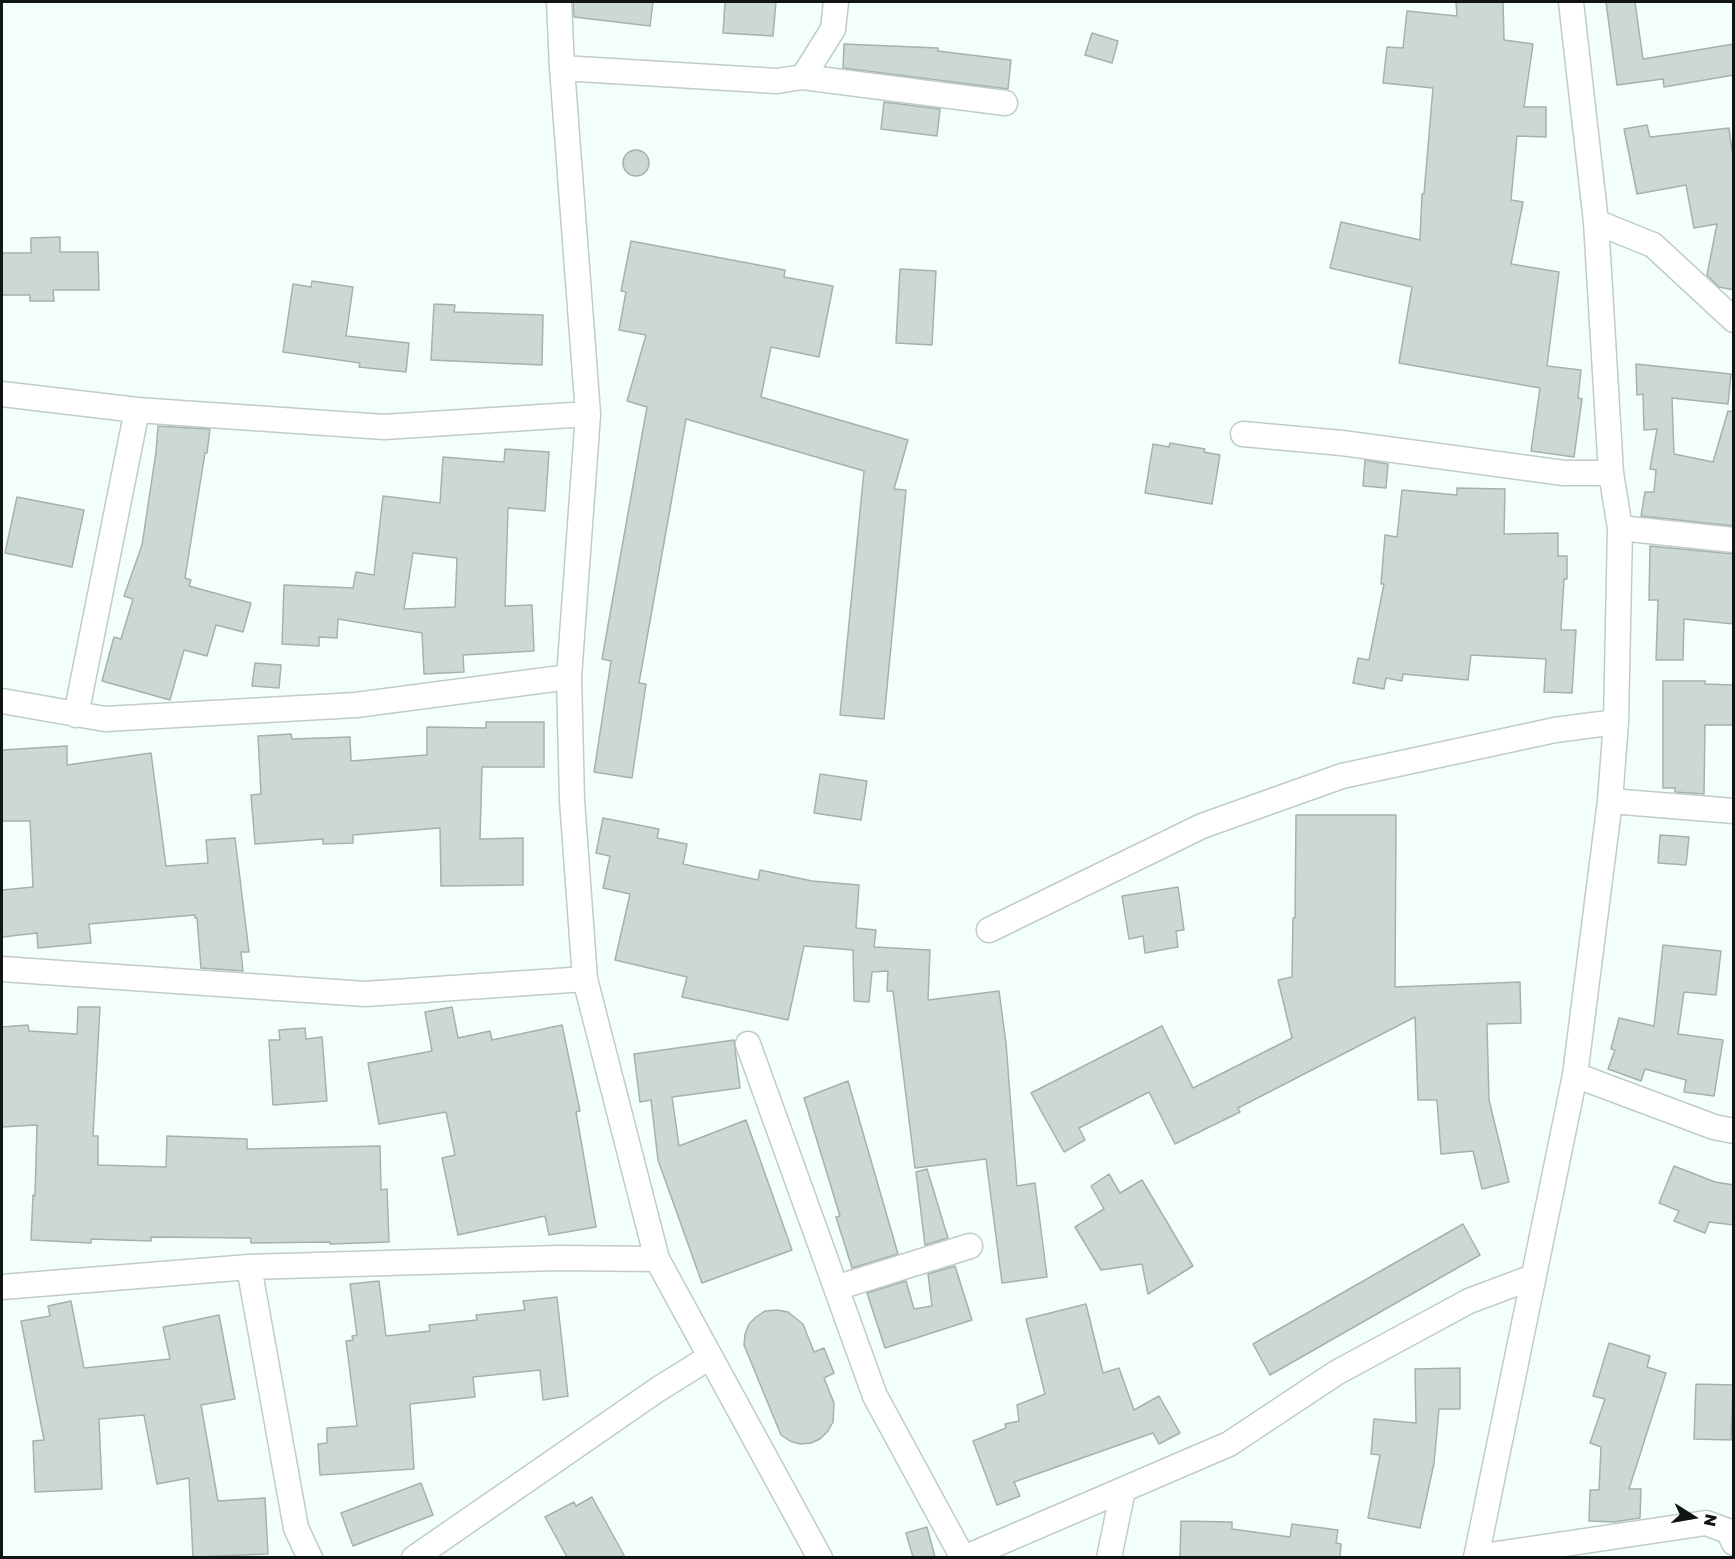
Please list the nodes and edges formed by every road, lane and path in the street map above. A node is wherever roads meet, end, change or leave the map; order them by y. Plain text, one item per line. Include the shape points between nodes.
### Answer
1 (559, 2) edge
2 (836, 2) edge
3 (1571, 2) edge
4 (562, 68) junction
5 (802, 77) junction
6 (1005, 103) dead end
7 (1596, 222) junction
8 (1734, 320) edge
9 (2, 394) edge
10 (137, 410) junction
11 (588, 414) junction
12 (1243, 434) dead end
13 (1611, 473) junction
14 (1620, 528) junction
15 (1734, 540) edge
16 (569, 677) junction
17 (2, 701) edge
18 (76, 715) junction
19 (1616, 722) junction
20 (1610, 801) junction
21 (1734, 811) edge
22 (989, 930) dead end
23 (2, 969) edge
24 (585, 979) junction
25 (748, 1044) dead end
26 (1575, 1075) junction
27 (1734, 1131) edge
28 (970, 1246) dead end
29 (657, 1259) junction
30 (249, 1267) junction
31 (1533, 1277) junction
32 (2, 1287) edge
33 (836, 1288) junction
34 (710, 1357) junction
35 (1123, 1490) junction
36 (1734, 1543) edge
37 (310, 1557) edge
38 (414, 1557) edge
39 (820, 1557) edge
40 (963, 1557) edge
41 (1109, 1557) edge
42 (1476, 1557) edge

1 - 4 street
2 - 5 street via 833,29
3 - 7 street
4 - 5 street via 777,81
4 - 11 street
5 - 6 street
7 - 8 street via 1653,245
7 - 13 street
9 - 10 street
10 - 11 street via 384,427
10 - 18 street
11 - 16 street
12 - 13 street via 1342,443 1564,473
13 - 14 street
14 - 15 street
14 - 19 street
16 - 18 street via 356,705 105,719
16 - 24 street via 572,800
17 - 18 street
19 - 20 street
19 - 22 street via 1556,730 1342,776 1202,826
20 - 21 street
20 - 26 street
23 - 24 street via 365,994
24 - 29 street
25 - 33 street
26 - 27 street
26 - 31 street
28 - 33 street
29 - 30 street
29 - 34 street
30 - 32 street
30 - 37 street via 296,1528
31 - 35 street via 1470,1301 1336,1373 1229,1444
31 - 42 street
33 - 40 street via 875,1396
34 - 38 street
34 - 39 street
35 - 40 street
35 - 41 street
36 - 42 street via 1728,1532 1706,1523

